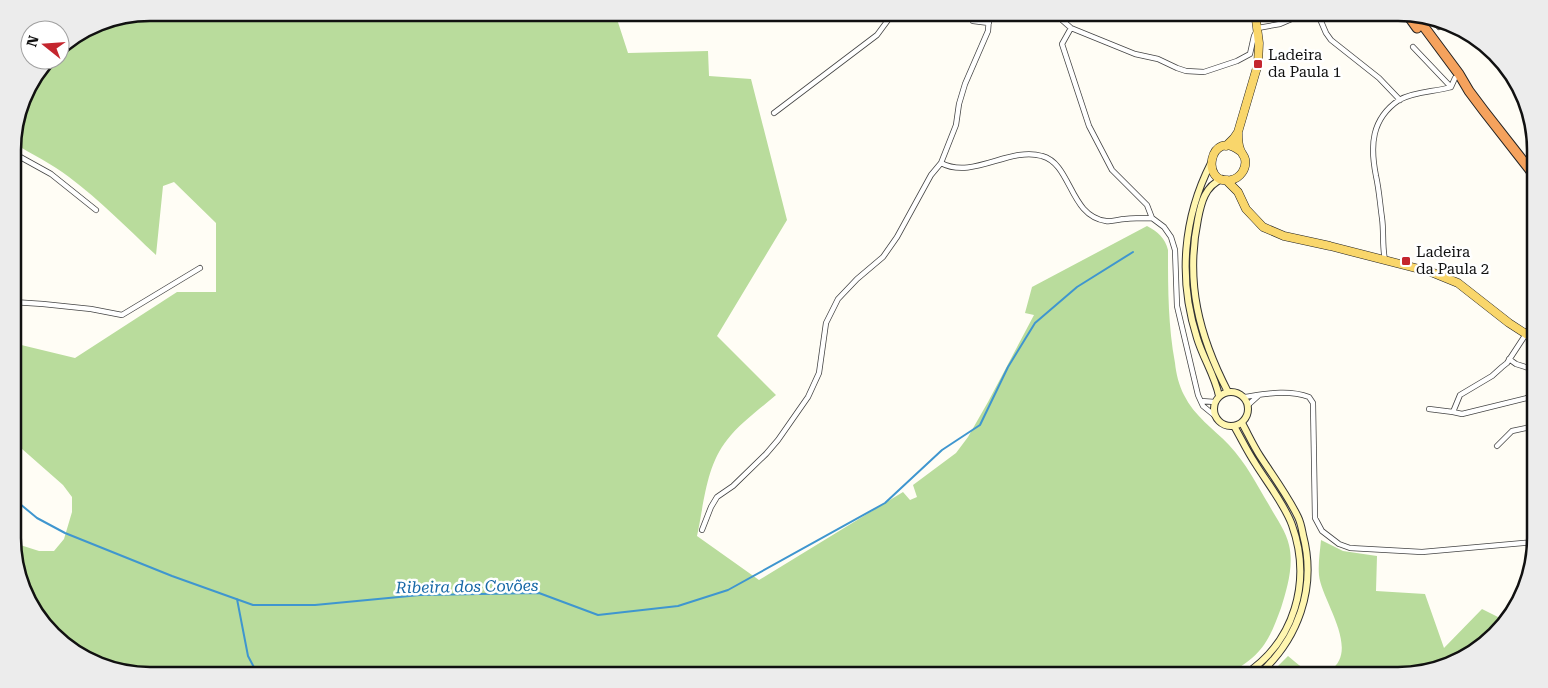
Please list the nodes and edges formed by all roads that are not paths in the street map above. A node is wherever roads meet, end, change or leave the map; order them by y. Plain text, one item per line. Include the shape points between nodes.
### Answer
1 (887, 21) edge
2 (989, 21) edge
3 (1063, 21) edge
4 (1254, 21) edge
5 (1257, 21) edge
6 (1287, 21) edge
7 (1320, 21) edge
8 (1414, 23) edge
9 (1422, 24) edge
10 (1071, 28) junction
11 (1258, 28) junction
12 (1413, 47) dead end
13 (1455, 78) junction
14 (1451, 87) junction
15 (1469, 91) junction
16 (1400, 100) junction
17 (774, 113) dead end
18 (1238, 132) junction
19 (1226, 146) junction
20 (1240, 151) junction
21 (22, 157) edge
22 (941, 163) junction
23 (1211, 163) junction
24 (1527, 166) edge
25 (1241, 174) junction
26 (1224, 180) junction
27 (1238, 192) junction
28 (96, 210) dead end
29 (1152, 218) junction
30 (1385, 260) junction
31 (200, 268) dead end
32 (22, 303) edge
33 (1526, 334) joint
34 (1509, 359) junction
35 (1527, 367) edge
36 (1228, 392) junction
37 (1258, 395) junction
38 (1219, 396) junction
39 (1244, 397) junction
40 (1527, 398) edge
41 (1201, 401) junction
42 (1215, 402) junction
43 (1248, 405) junction
44 (1429, 409) dead end
45 (1453, 412) junction
46 (1214, 415) junction
47 (1242, 422) junction
48 (1234, 426) junction
49 (1527, 428) edge
50 (1497, 446) dead end
51 (702, 530) dead end
52 (1526, 543) edge
53 (1256, 666) edge
54 (1269, 666) edge

1 - 17 street via 877,34
2 - 22 street
3 - 10 street
4 - 11 main road
5 - 11 main road
6 - 11 street
7 - 16 street via 1331,40 1379,78
8 - 13 highway
9 - 15 highway
10 - 11 street via 1177,68 1204,72 1250,54
10 - 29 street via 1062,44 1089,126 1112,170 1147,205
11 - 18 main road via 1258,64
12 - 14 street
13 - 14 street
13 - 15 highway
14 - 16 street
15 - 24 highway
16 - 30 street via 1383,116 1372,147
18 - 19 main road
18 - 20 main road
19 - 20 main road via 1234,146
19 - 23 main road via 1214,153
20 - 25 main road via 1245,160
21 - 28 street via 51,174
22 - 29 street via 949,168 962,168 1029,154 1043,156 1055,163 1080,206 1093,217 1107,221
22 - 51 street via 883,257 838,299 826,323 819,373 808,397 766,454 717,497
23 - 26 main road via 1214,172
23 - 38 street via 1193,209 1184,262 1190,315
25 - 26 main road
25 - 27 main road
26 - 27 main road
26 - 36 street via 1208,189 1200,212 1194,237 1193,289 1197,314
27 - 30 main road via 1246,209 1263,227 1284,236
29 - 41 street via 1164,227 1175,250 1177,306
30 - 33 main road via 1458,283
31 - 32 street via 122,315
33 - 34 street
34 - 35 street
34 - 45 street via 1492,376 1460,395
36 - 38 street
36 - 39 street
37 - 39 street
37 - 43 street
37 - 52 street via 1303,395 1313,403 1315,518 1322,531 1339,544 1350,548 1422,552
38 - 42 street
39 - 43 street
40 - 45 street via 1462,414
41 - 42 street
41 - 46 street
42 - 46 street
43 - 47 street
44 - 45 street
46 - 48 street via 1220,423
47 - 48 street
47 - 54 street via 1299,518 1307,549 1306,594 1298,623
48 - 53 street via 1291,522 1299,550 1299,592 1291,620 1265,659
49 - 50 street via 1512,431

